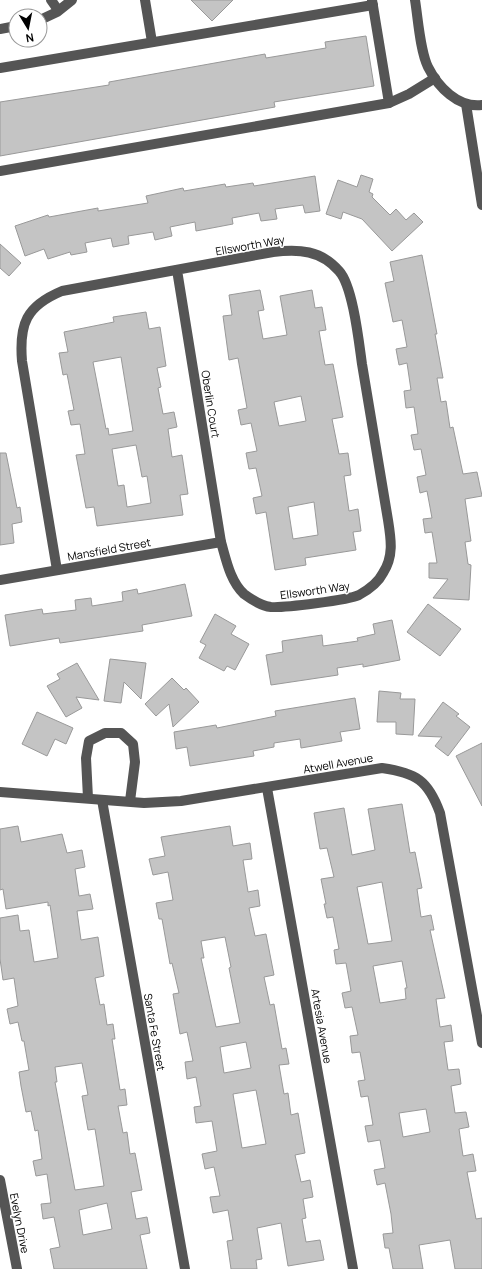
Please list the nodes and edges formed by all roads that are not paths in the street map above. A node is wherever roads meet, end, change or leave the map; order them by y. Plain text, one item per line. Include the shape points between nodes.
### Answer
1 (51, 0) edge
2 (72, 0) edge
3 (145, 0) edge
4 (415, 0) edge
5 (372, 2) edge
6 (58, 10) junction
7 (48, 16) edge
8 (152, 42) junction
9 (0, 68) edge
10 (435, 78) junction
11 (389, 103) junction
12 (466, 104) junction
13 (482, 105) edge
14 (0, 171) edge
15 (482, 205) edge
16 (177, 270) junction
17 (221, 542) junction
18 (57, 570) junction
19 (0, 580) edge
20 (267, 788) junction
21 (0, 792) edge
22 (88, 798) junction
23 (102, 800) junction
24 (130, 802) junction
25 (482, 1043) edge
26 (0, 1180) edge
27 (16, 1269) edge
28 (185, 1269) edge
29 (353, 1269) edge

1 - 6 street
2 - 6 street
3 - 8 street
4 - 10 street via 427,66
5 - 8 street
5 - 11 street
6 - 7 street
8 - 9 street
10 - 11 street
10 - 12 street via 449,94
11 - 14 street
12 - 13 street
12 - 15 street
16 - 17 street, Oberlin Court
16 - 17 street, Ellsworth Way via 293,249 326,258 340,272 346,284 356,328 391,541 390,558 373,586 357,596 284,608 255,602 243,593 233,579
16 - 18 street, Ellsworth Way via 62,290 45,297 25,322 20,341 22,361
17 - 18 street, Mansfield Street
18 - 19 street, Mansfield Street
20 - 24 street, Atwell Avenue via 181,801
20 - 25 street, Atwell Avenue via 382,768 413,776 425,784 440,812
20 - 29 street, Artesia Avenue
21 - 22 street, Atwell Avenue
22 - 23 street, Atwell Avenue
22 - 24 street via 86,758 89,741 105,733 121,733 133,744
23 - 24 street, Atwell Avenue
23 - 28 street, Santa Fe Street
26 - 27 street, Evelyn Drive

